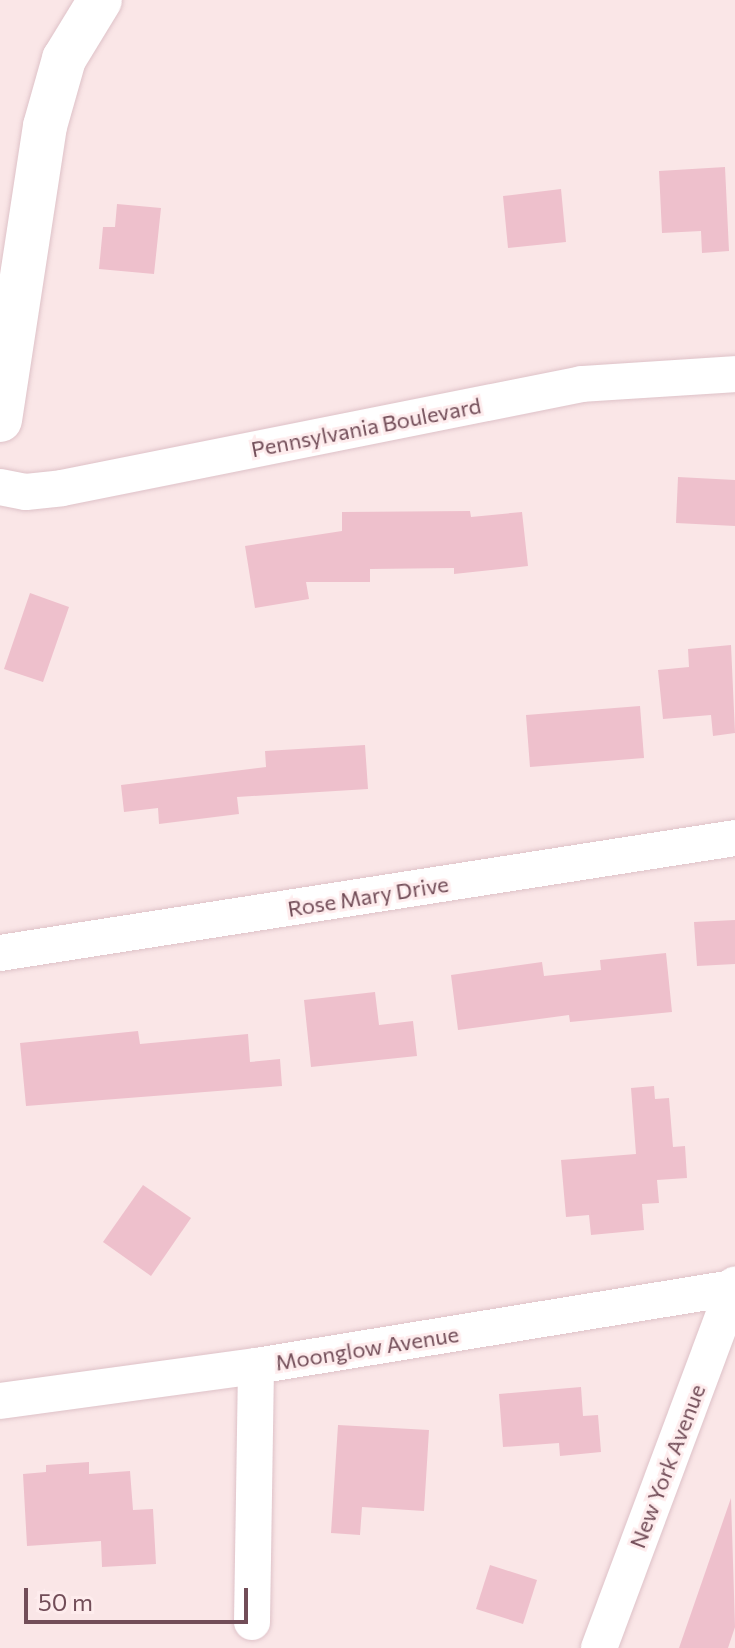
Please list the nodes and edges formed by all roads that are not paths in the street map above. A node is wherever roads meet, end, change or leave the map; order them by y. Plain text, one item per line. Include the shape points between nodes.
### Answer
1 (100, 0) edge
2 (735, 374) edge
3 (0, 420) edge
4 (0, 487) edge
5 (735, 838) edge
6 (0, 953) edge
7 (734, 1286) edge
8 (256, 1366) junction
9 (0, 1401) edge
10 (252, 1622) dead end
11 (599, 1648) edge

1 - 3 street via 64,59 45,126
2 - 4 street, Pennsylvania Boulevard via 582,384 62,488 26,492
5 - 6 street, Rose Mary Drive
7 - 8 street, Moonglow Avenue
7 - 11 street, New York Avenue
8 - 9 street, Moonglow Avenue
8 - 10 street

